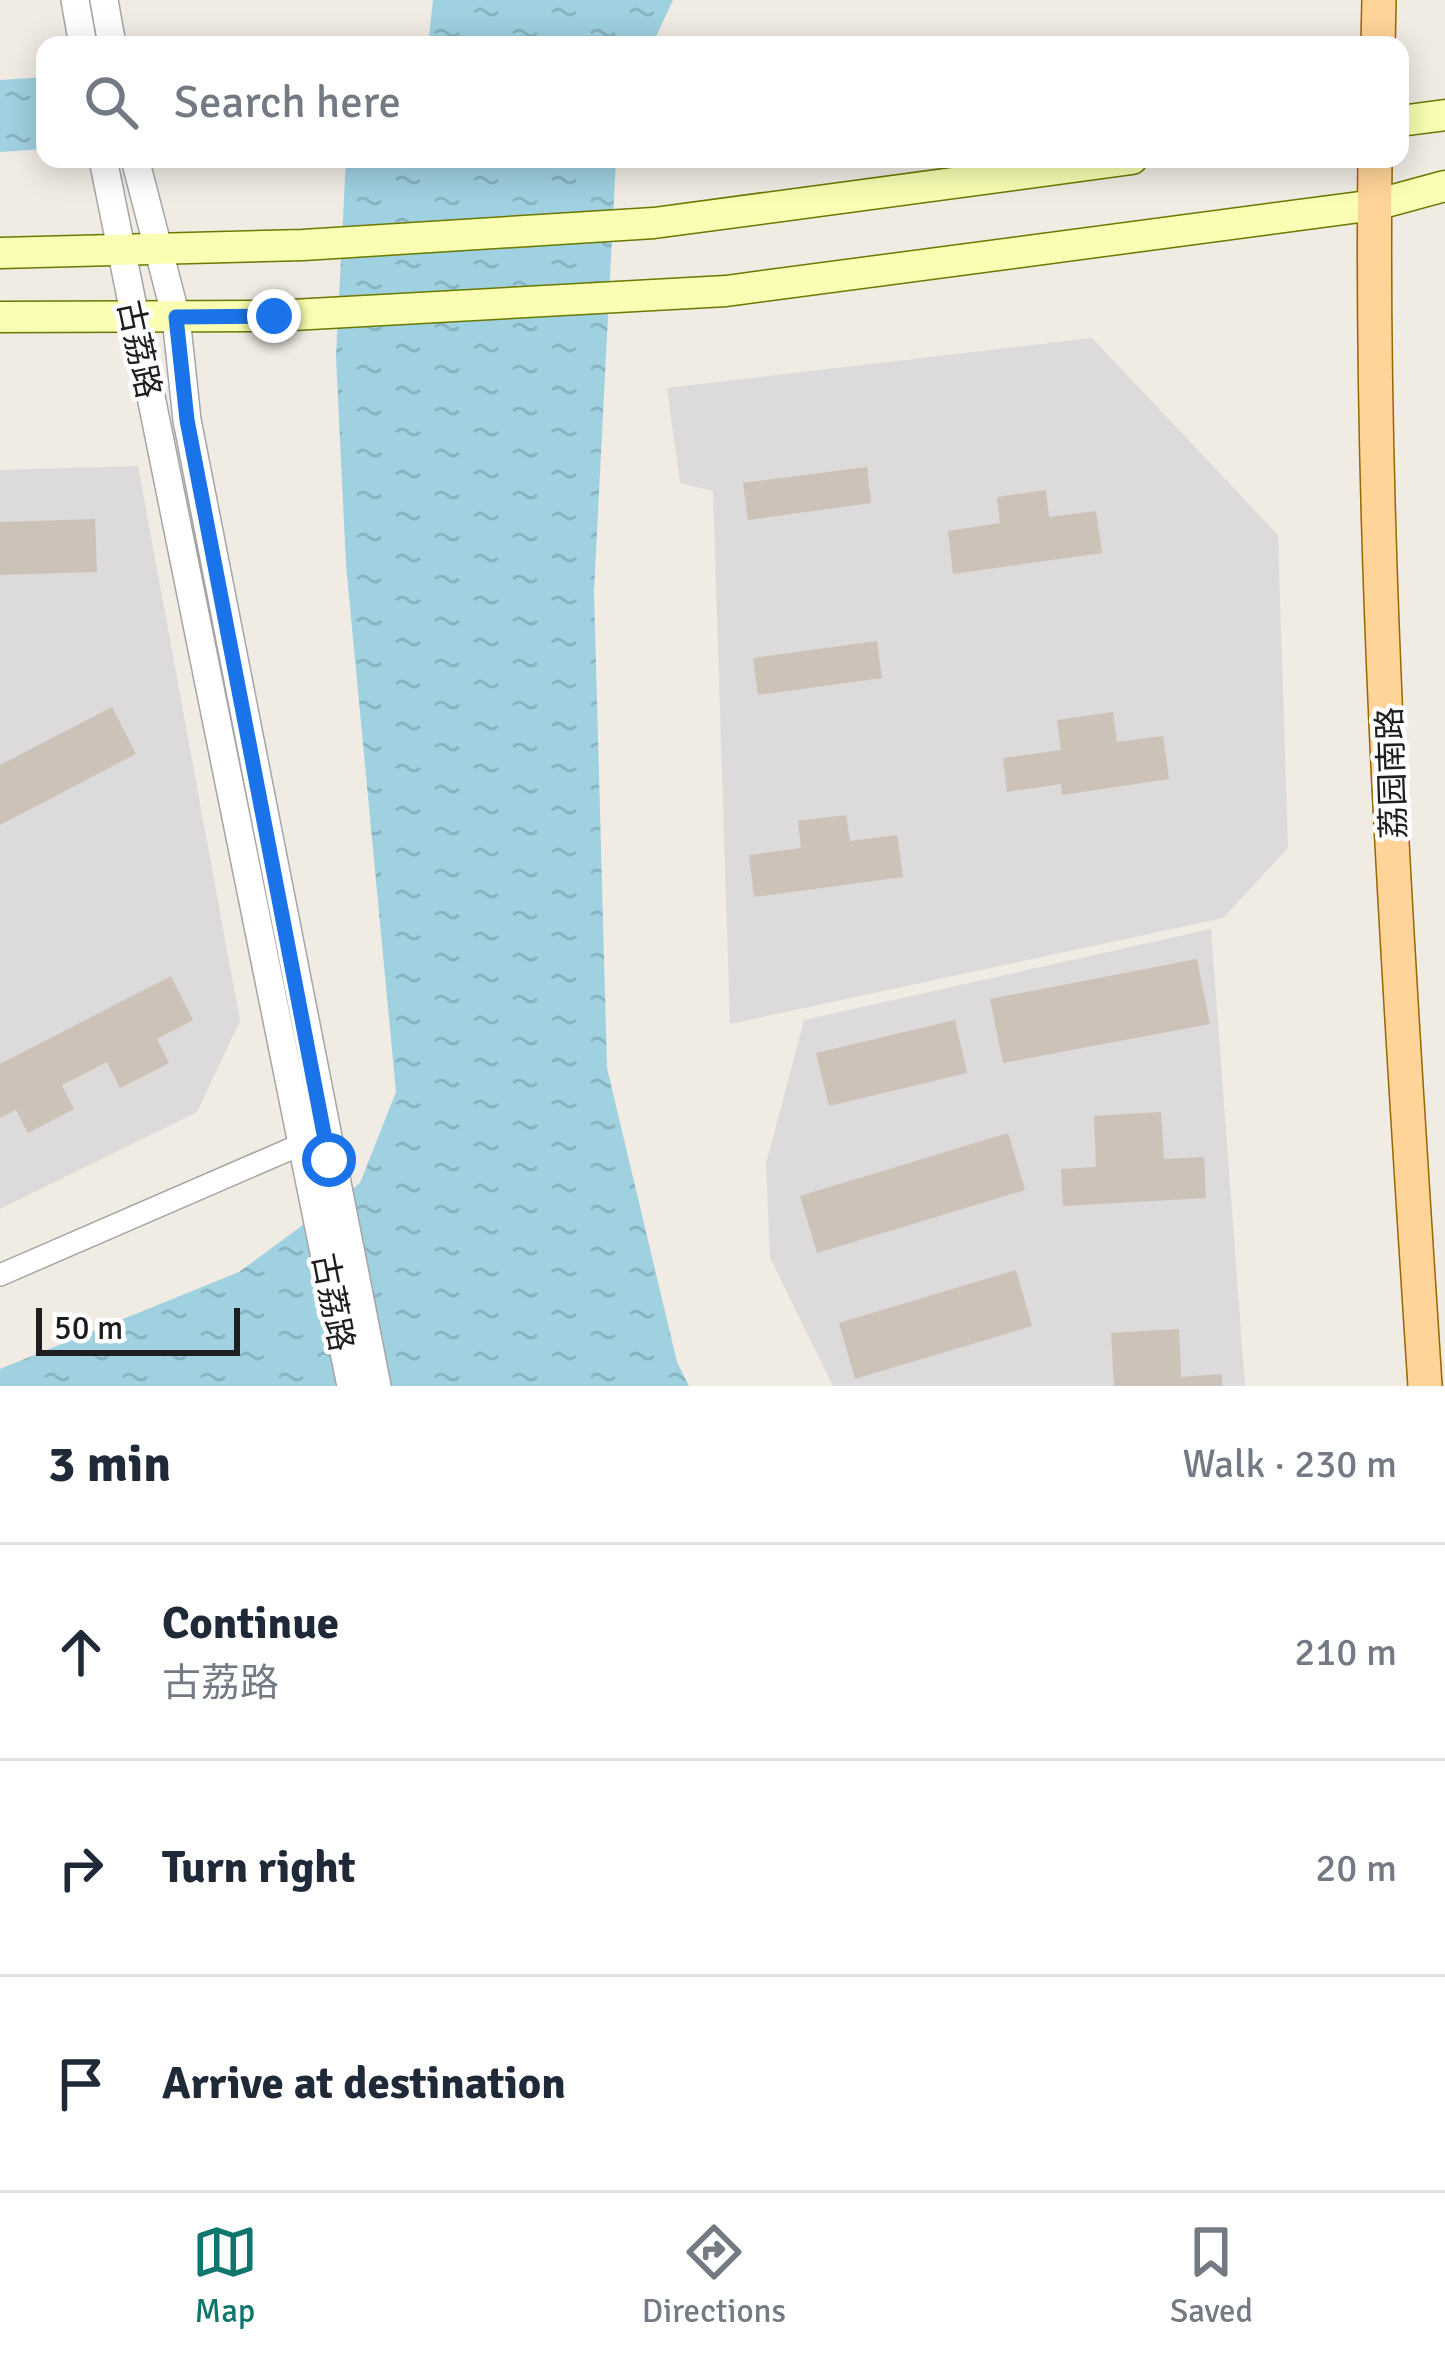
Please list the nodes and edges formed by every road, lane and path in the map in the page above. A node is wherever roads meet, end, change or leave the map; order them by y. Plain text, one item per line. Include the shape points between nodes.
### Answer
1 (75, 0) edge
2 (104, 0) edge
3 (1379, 0) edge
4 (81, 36) edge
5 (110, 36) edge
6 (1378, 36) edge
7 (1445, 116) edge
8 (1409, 120) edge
9 (104, 168) edge
10 (138, 168) edge
11 (1062, 168) edge
12 (1376, 168) edge
13 (1445, 186) edge
14 (1375, 205) junction
15 (161, 248) junction
16 (118, 250) junction
17 (0, 253) edge
18 (0, 317) edge
19 (133, 317) junction
20 (176, 317) junction
21 (313, 1158) junction
22 (0, 1275) edge
23 (351, 1386) edge
24 (377, 1386) edge
25 (1425, 1386) edge

1 - 4 street
2 - 5 street
3 - 6 main road
7 - 8 main road
9 - 16 street, 古荔路
10 - 15 street, 古荔路
11 - 15 main road via 630,224
12 - 14 main road, 荔园南路
13 - 14 main road
14 - 20 main road via 726,291
14 - 25 main road, 荔园南路 via 1373,341 1397,944
15 - 16 main road
15 - 20 street, 古荔路
16 - 17 main road
16 - 19 street, 古荔路
18 - 19 main road
19 - 20 main road
19 - 21 street, 古荔路
20 - 21 street, 古荔路
21 - 22 street
21 - 23 street, 古荔路
21 - 24 street, 古荔路

